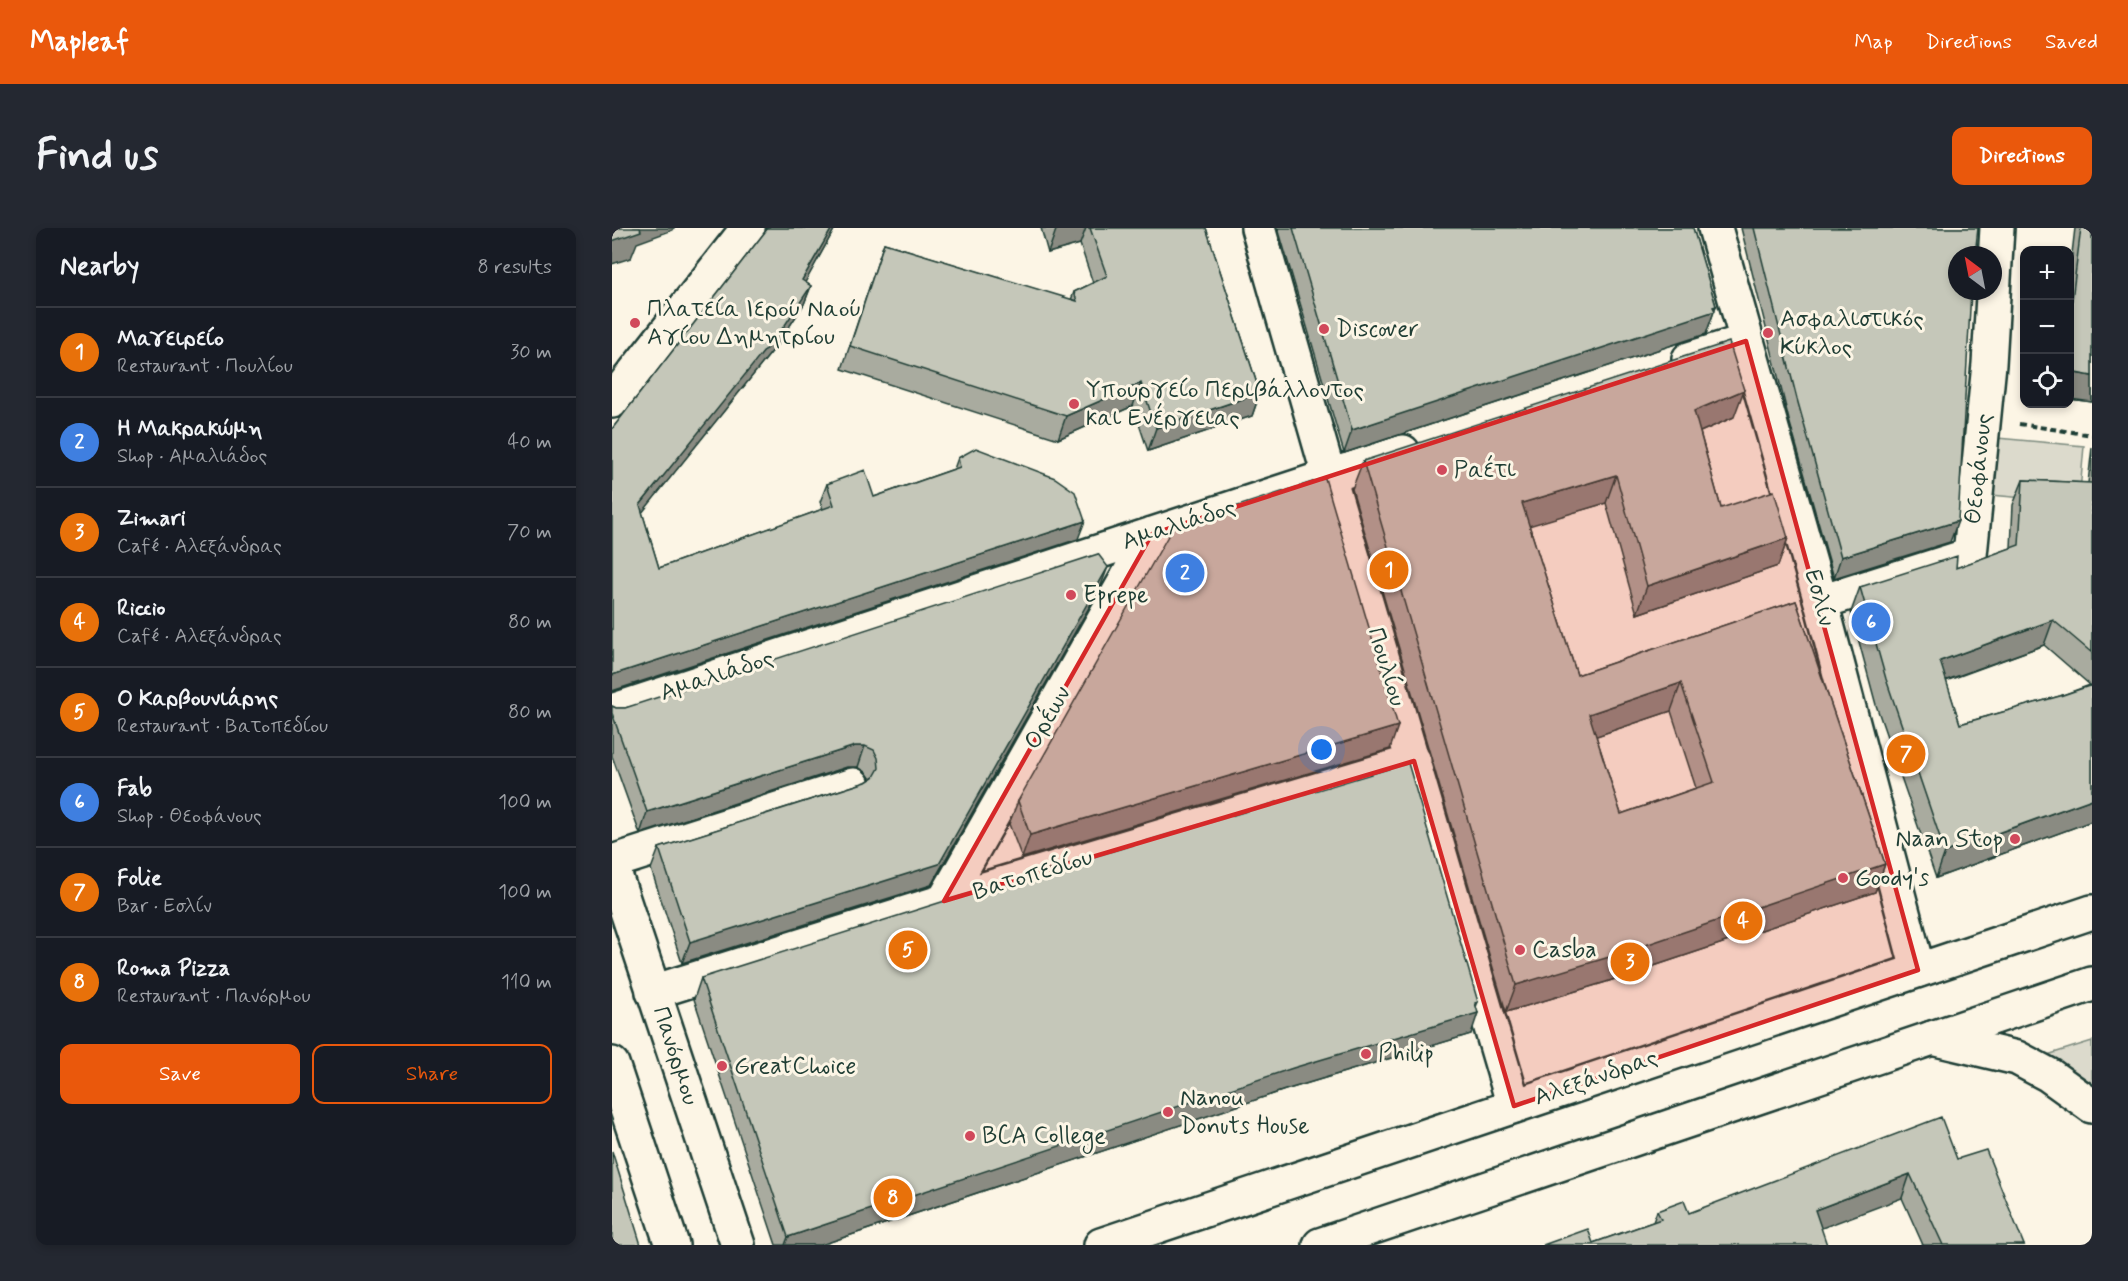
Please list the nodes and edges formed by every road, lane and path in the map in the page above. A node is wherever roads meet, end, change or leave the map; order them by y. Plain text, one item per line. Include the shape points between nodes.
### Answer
1 (748, 228) edge
2 (1258, 228) edge
3 (1715, 228) edge
4 (1997, 228) edge
5 (1746, 341) junction
6 (1656, 370) edge
7 (612, 401) edge
8 (2012, 423) dead end
9 (2092, 435) edge
10 (1430, 443) edge
11 (1329, 476) junction
12 (1152, 534) junction
13 (1821, 602) junction
14 (612, 711) edge
15 (1414, 761) junction
16 (853, 785) edge
17 (612, 862) edge
18 (612, 866) edge
19 (945, 902) junction
20 (2092, 912) edge
21 (1918, 970) junction
22 (2092, 984) edge
23 (653, 992) junction
24 (1932, 1038) junction
25 (612, 1067) edge
26 (1514, 1106) junction
27 (2092, 1106) edge
28 (672, 1245) edge
29 (738, 1245) edge
30 (1101, 1245) edge
31 (1320, 1245) edge

1 - 7 street
2 - 11 street, Πουλίου
3 - 5 street, Εσλίν
4 - 13 street, Θεοφάνους via 1989,364 1970,555
5 - 6 street
5 - 13 street, Εσλίν
8 - 9 path
10 - 11 street, Αμαλιάδος
11 - 12 street, Αμαλιάδος
11 - 15 street, Πουλίου
12 - 14 street, Αμαλιάδος
12 - 19 street, Ορέων
13 - 21 street, Εσλίν
15 - 19 street, Βατοπεδίου
15 - 26 street, Πουλίου
16 - 17 street
18 - 23 street, Πανόρμου
19 - 23 street, Βατοπεδίου
20 - 21 street, Αλεξάνδρας
21 - 26 street, Αλεξάνδρας
22 - 24 street
23 - 29 street, Πανόρμου
24 - 27 street via 2017,1058
24 - 31 street
25 - 28 street
26 - 30 street, Αλεξάνδρας

